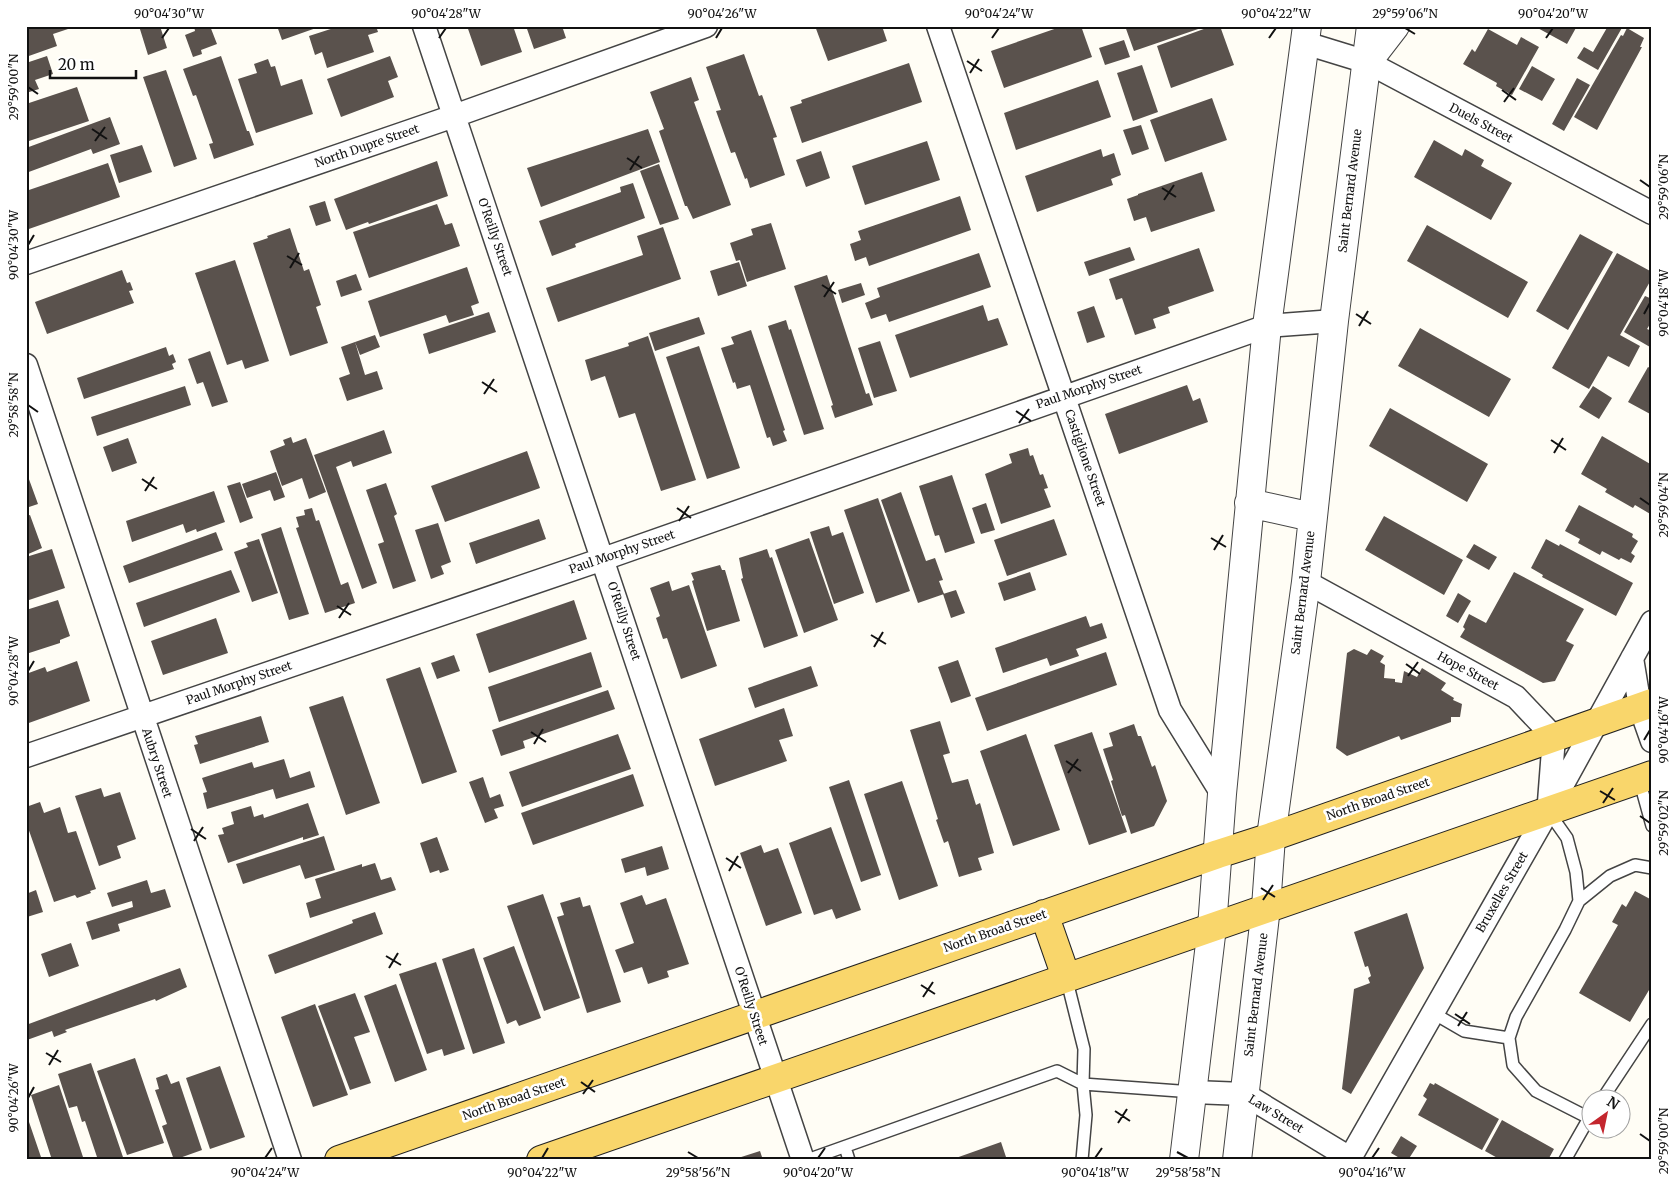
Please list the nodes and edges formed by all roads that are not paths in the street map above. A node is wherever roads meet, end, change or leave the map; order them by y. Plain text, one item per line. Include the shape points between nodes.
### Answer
1 (424, 26) edge
2 (706, 26) edge
3 (938, 26) edge
4 (1371, 26) edge
5 (1395, 26) edge
6 (1306, 35) edge
7 (1367, 62) junction
8 (454, 116) junction
9 (1652, 214) edge
10 (26, 263) edge
11 (1334, 321) junction
12 (1267, 326) junction
13 (26, 365) edge
14 (1064, 396) junction
15 (1249, 504) junction
16 (1312, 517) junction
17 (603, 559) junction
18 (1306, 582) junction
19 (1652, 622) edge
20 (1632, 658) junction
21 (1646, 705) edge
22 (142, 716) junction
23 (1597, 722) junction
24 (1554, 737) junction
25 (1652, 741) edge
26 (26, 756) edge
27 (1645, 777) edge
28 (1222, 794) junction
29 (1548, 811) junction
30 (1652, 826) edge
31 (1271, 837) junction
32 (1218, 854) junction
33 (1652, 868) edge
34 (1579, 901) junction
35 (1266, 908) junction
36 (1044, 914) junction
37 (1212, 927) junction
38 (1066, 977) junction
39 (1433, 1013) junction
40 (754, 1015) junction
41 (1650, 1029) edge
42 (1509, 1038) junction
43 (775, 1078) junction
44 (1083, 1084) junction
45 (1610, 1088) edge
46 (1193, 1092) junction
47 (1244, 1094) junction
48 (1580, 1112) edge
49 (1580, 1134) edge
50 (845, 1147) junction
51 (1350, 1159) edge
52 (290, 1160) edge
53 (339, 1160) edge
54 (541, 1160) edge
55 (803, 1160) edge
56 (807, 1160) edge
57 (849, 1160) edge
58 (1082, 1160) edge
59 (1184, 1160) edge
60 (1237, 1160) edge
61 (1565, 1160) edge

1 - 8 street, O'Reilly Street
2 - 8 street, North Dupre Street
3 - 14 street, Castiglione Street
4 - 7 street, Saint Bernard Avenue
5 - 7 street
6 - 7 street, Duels Street
6 - 12 street
7 - 9 street, Duels Street
7 - 11 street, Saint Bernard Avenue
8 - 10 street, North Dupre Street
8 - 17 street, O'Reilly Street
11 - 12 street, Paul Morphy Street
11 - 16 street, Saint Bernard Avenue
12 - 14 street, Paul Morphy Street
12 - 15 street
13 - 22 street, Aubry Street
14 - 17 street, Paul Morphy Street
14 - 28 street, Castiglione Street via 1170,710
15 - 16 street
15 - 28 street
16 - 18 street, Saint Bernard Avenue
17 - 22 street, Paul Morphy Street
17 - 40 street, O'Reilly Street
18 - 24 street, Hope Street via 1516,697
18 - 31 street, Saint Bernard Avenue
19 - 20 street, Bruxelles Street
20 - 21 street
20 - 23 street, Bruxelles Street
21 - 23 main road, North Broad Street
21 - 25 street
22 - 26 street, Paul Morphy Street
22 - 52 street, Aubry Street
23 - 24 main road, North Broad Street
23 - 29 street, Bruxelles Street
24 - 29 street
24 - 31 main road, North Broad Street
27 - 29 main road
27 - 30 lane
28 - 32 street
29 - 34 lane via 1566,838 1576,872
29 - 35 main road
29 - 39 street, Bruxelles Street
31 - 32 main road, North Broad Street
31 - 35 street, Saint Bernard Avenue
32 - 36 main road, North Broad Street
32 - 37 street
33 - 34 lane via 1635,865 1610,876
34 - 42 lane via 1516,1017
35 - 37 main road
35 - 47 street, Saint Bernard Avenue
36 - 38 main road
36 - 40 main road, North Broad Street
37 - 38 main road
37 - 46 street
38 - 43 main road
38 - 44 lane via 1084,1049
39 - 42 lane via 1464,1031
39 - 51 street, Bruxelles Street
40 - 43 street, O'Reilly Street
40 - 53 main road, North Broad Street
41 - 45 lane
42 - 48 lane via 1513,1065 1536,1091
43 - 54 main road
43 - 55 street, O'Reilly Street
44 - 46 lane
44 - 50 lane via 1057,1072
44 - 58 lane via 1086,1115
46 - 47 street, Law Street
46 - 59 street
47 - 51 street, Law Street
47 - 60 street, Saint Bernard Avenue
49 - 61 lane
50 - 56 lane
50 - 57 lane

